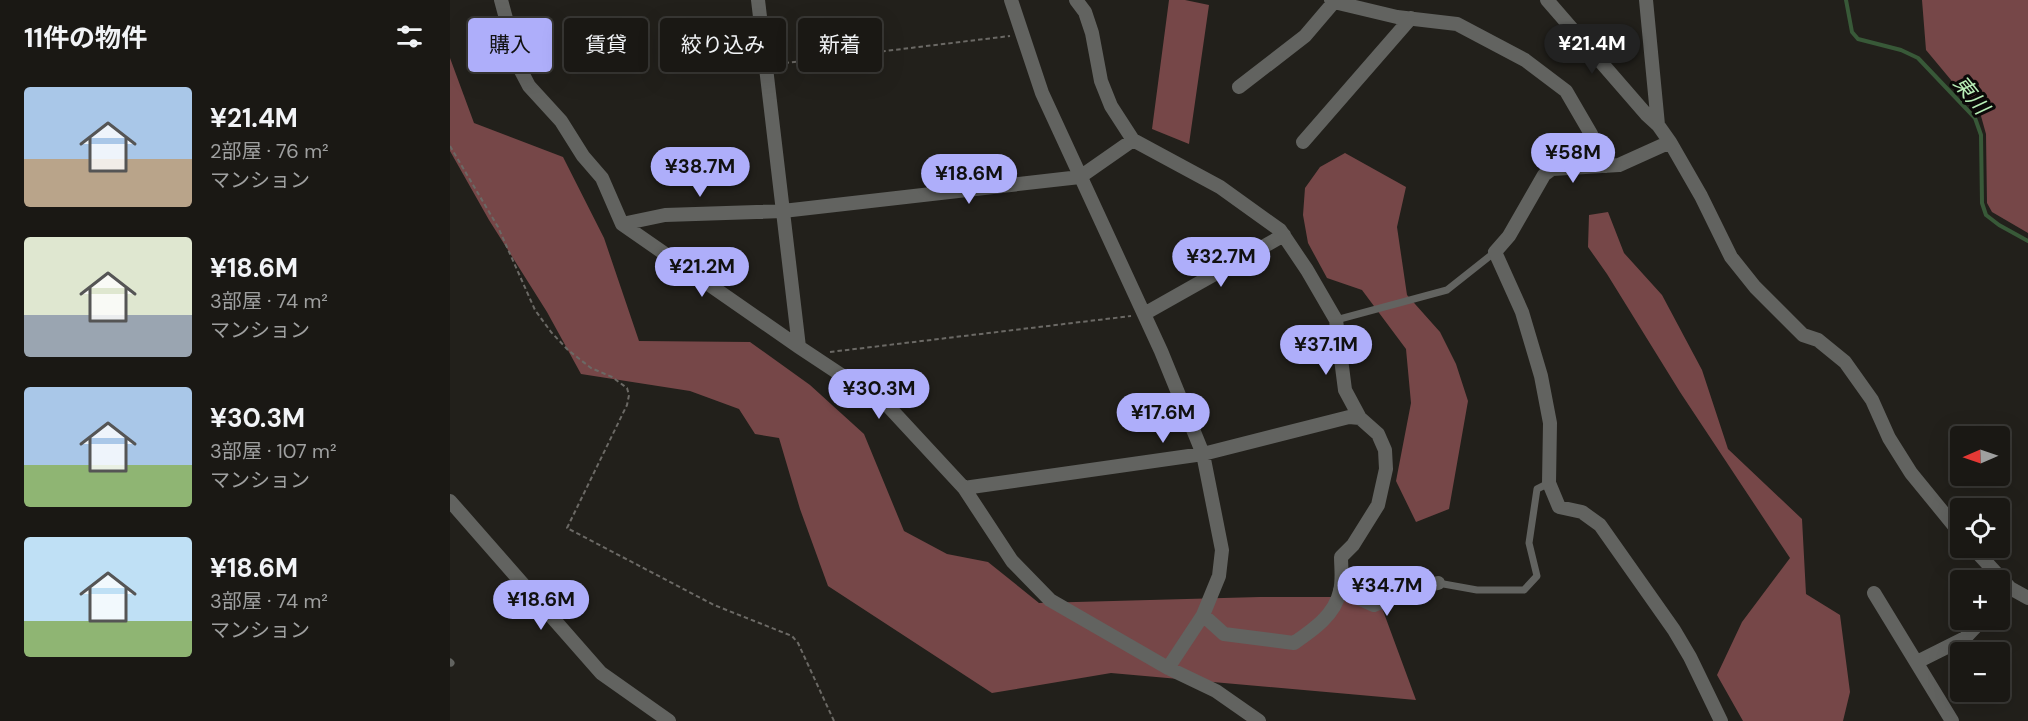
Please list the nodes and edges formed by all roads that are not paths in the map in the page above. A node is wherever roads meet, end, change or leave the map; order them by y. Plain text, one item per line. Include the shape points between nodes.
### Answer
1 (501, 0) edge
2 (758, 0) edge
3 (1011, 0) edge
4 (1076, 0) edge
5 (1547, 0) edge
6 (1646, 0) edge
7 (1333, 1) edge
8 (1411, 18) junction
9 (1239, 87) dead end
10 (1658, 125) junction
11 (1133, 140) junction
12 (1303, 142) dead end
13 (1670, 142) junction
14 (1605, 166) junction
15 (1080, 177) junction
16 (783, 211) junction
17 (622, 224) junction
18 (1284, 235) junction
19 (1495, 252) junction
20 (1144, 314) junction
21 (1336, 320) junction
22 (804, 351) junction
23 (1360, 418) junction
24 (1203, 454) junction
25 (1549, 483) junction
26 (964, 488) junction
27 (450, 501) edge
28 (1950, 521) edge
29 (1982, 558) edge
30 (1993, 570) edge
31 (1438, 583) joint
32 (2010, 588) edge
33 (1341, 590) junction
34 (1874, 593) dead end
35 (2028, 598) edge
36 (1203, 615) junction
37 (1973, 630) edge
38 (1917, 662) junction
39 (1168, 668) junction
40 (669, 721) edge
41 (1259, 721) edge
42 (1721, 721) edge
43 (1952, 721) edge

1 - 17 street via 519,67 529,86 561,121 602,178
2 - 16 street
3 - 15 street via 1042,93
4 - 11 street via 1092,33 1101,81 1111,106
5 - 10 street
6 - 10 street
7 - 8 street
7 - 9 street via 1305,36
8 - 12 street
8 - 14 street via 1457,24 1525,60 1566,91
10 - 13 street
11 - 15 street
11 - 18 street via 1220,187
13 - 14 street via 1619,165
13 - 28 street via 1731,257 1803,335 1818,340 1845,362 1872,400 1888,438 1911,473
14 - 19 street via 1552,170 1544,175 1509,236
15 - 16 street
15 - 20 street
16 - 17 street via 665,215
16 - 22 street
17 - 22 street
18 - 20 street
18 - 21 street
19 - 21 lane via 1447,290
19 - 25 street via 1522,312 1541,376 1550,423
20 - 24 street
21 - 23 street via 1345,390
22 - 26 street via 888,406
23 - 24 street via 1349,417
23 - 33 street via 1378,434 1385,450 1386,469 1378,505 1341,557
24 - 26 street
24 - 36 street via 1222,550 1220,576
25 - 31 lane via 1538,489 1529,543 1537,576 1524,590 1477,590
25 - 42 street via 1559,507 1582,512 1600,525 1674,630
26 - 39 street via 1012,561 1050,600
27 - 40 street via 601,673
29 - 30 street
31 - 33 street via 1374,605
32 - 35 street
33 - 36 street via 1331,612 1294,643 1224,634
34 - 38 street
36 - 39 street
37 - 38 street via 1965,638
38 - 43 street
39 - 41 street via 1216,692

